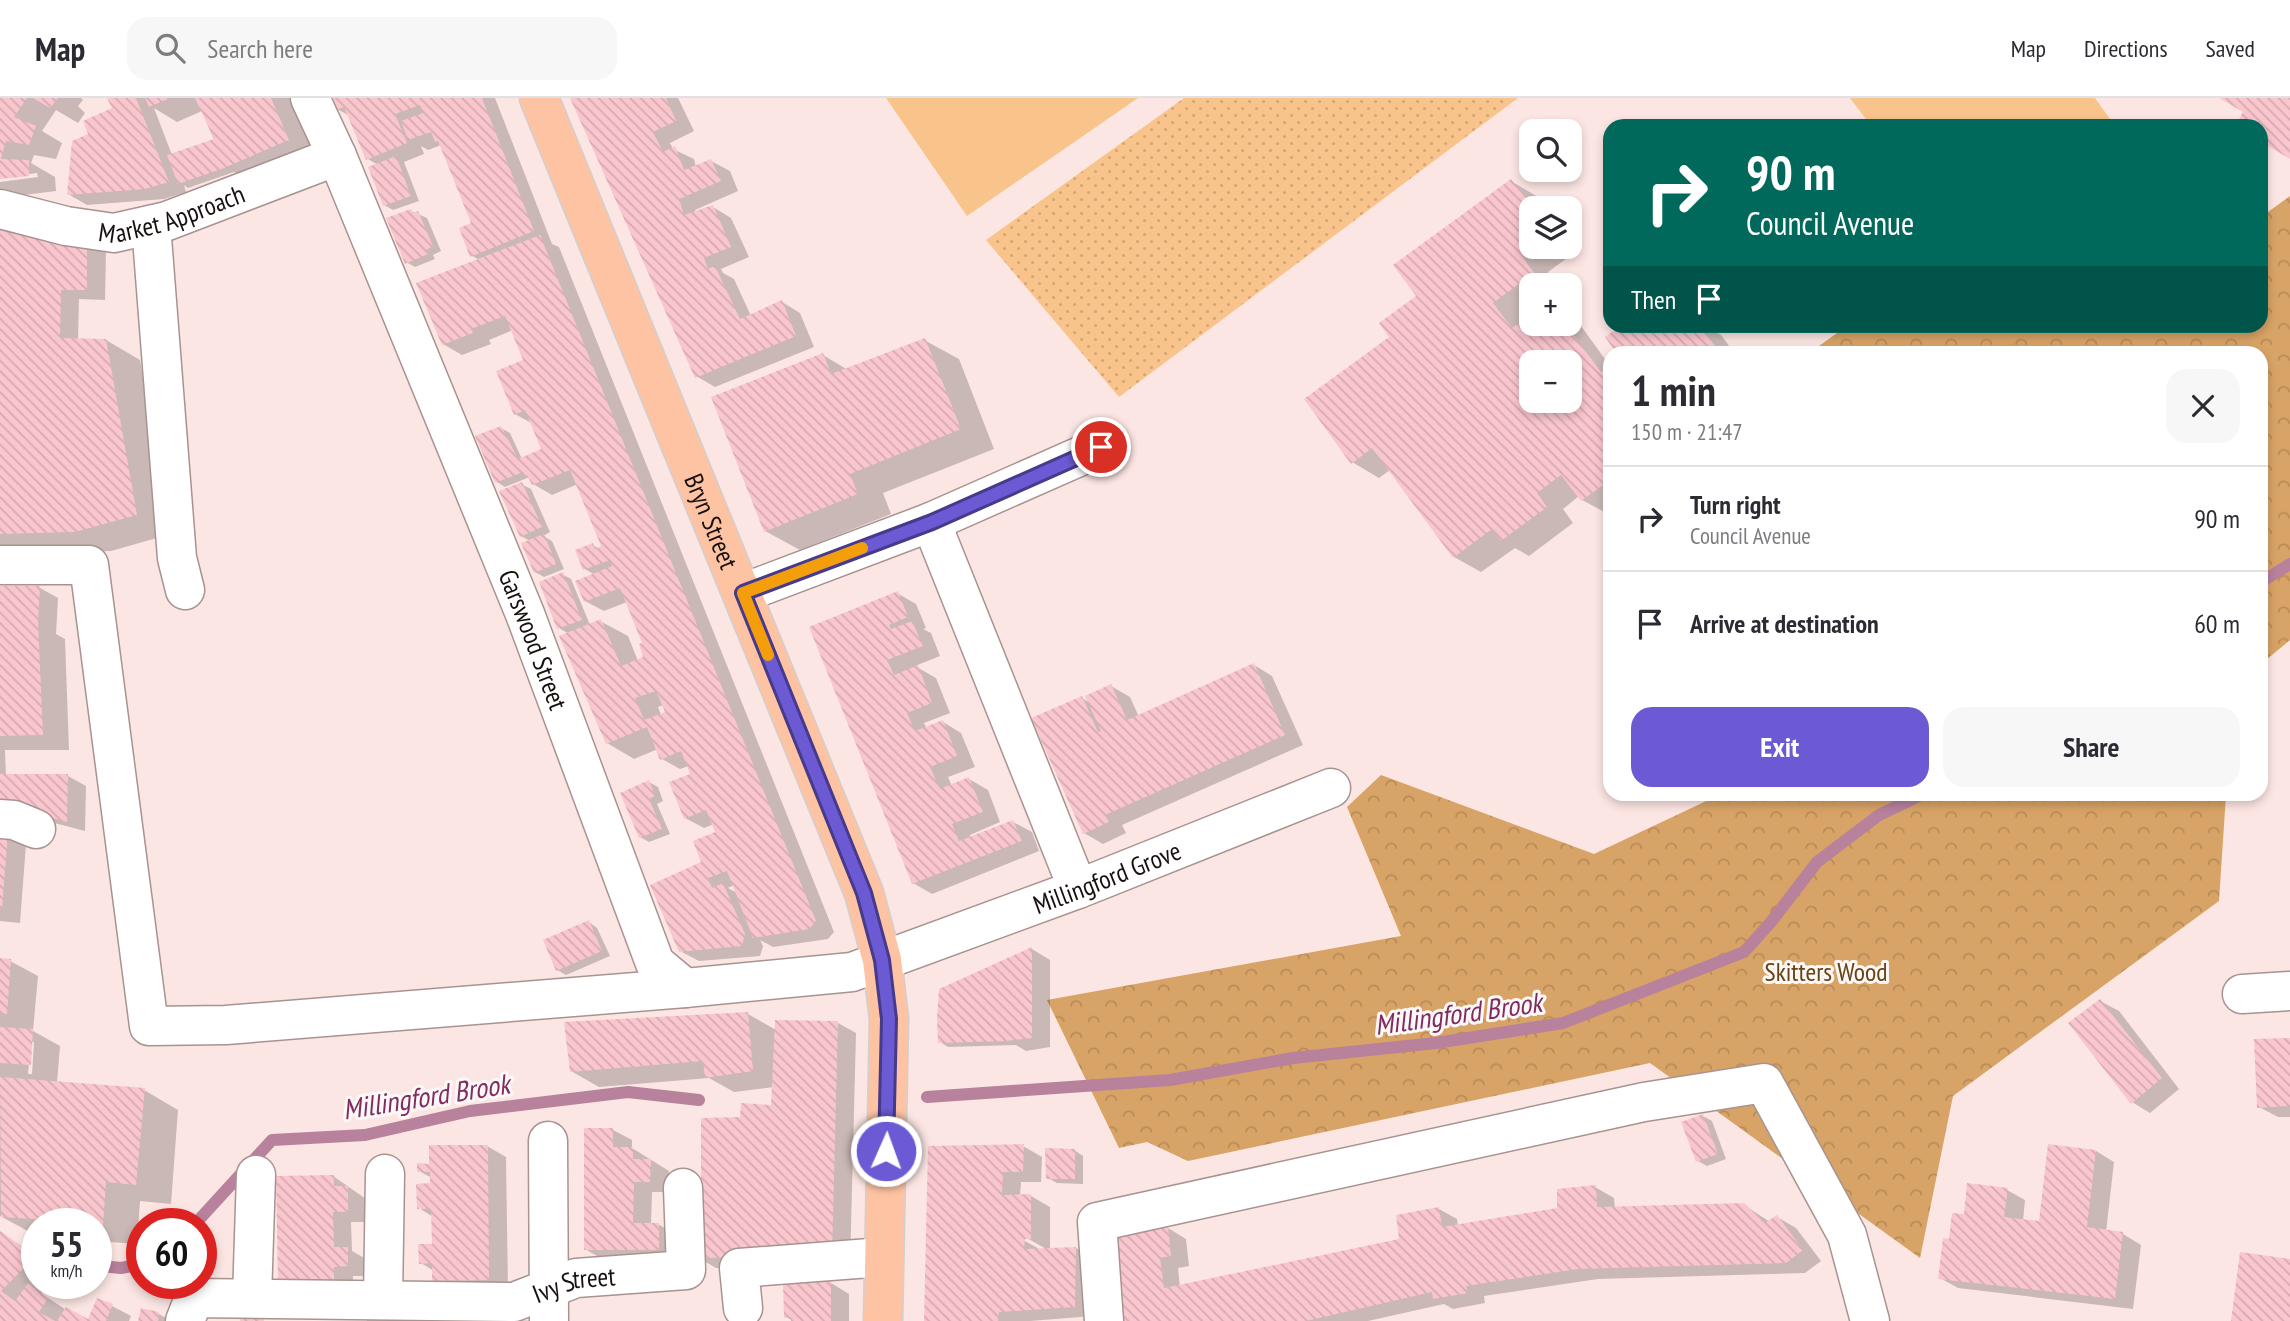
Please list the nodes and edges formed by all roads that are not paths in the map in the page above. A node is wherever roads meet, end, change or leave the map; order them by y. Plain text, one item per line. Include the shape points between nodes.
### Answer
1 (310, 98) edge
2 (539, 98) edge
3 (337, 156) junction
4 (0, 209) edge
5 (151, 225) junction
6 (1101, 447) dead end
7 (932, 522) junction
8 (0, 565) edge
9 (185, 590) dead end
10 (743, 593) junction
11 (1331, 788) dead end
12 (0, 819) edge
13 (36, 829) dead end
14 (1078, 889) junction
15 (882, 960) junction
16 (685, 989) junction
17 (2290, 991) edge
18 (2242, 994) dead end
19 (548, 1141) dead end
20 (385, 1174) dead end
21 (256, 1175) dead end
22 (683, 1188) dead end
23 (883, 1257) junction
24 (252, 1298) junction
25 (383, 1299) junction
26 (548, 1305) edge
27 (743, 1308) dead end
28 (186, 1321) edge
29 (883, 1321) edge
30 (1104, 1321) edge
31 (1870, 1321) edge

1 - 3 street, Garswood Street
2 - 10 main road, Bryn Street
3 - 5 street, Market Approach
3 - 16 street, Garswood Street via 525,614 655,963
4 - 5 street, Market Approach via 114,233
5 - 9 street via 177,558
6 - 7 street
7 - 10 street
7 - 14 street
8 - 16 street via 89,565 149,1026 226,1025
10 - 15 main road, Bryn Street via 864,893
11 - 14 street, Millingford Grove
12 - 13 street
14 - 15 street, Millingford Grove
15 - 16 street via 852,972
15 - 23 main road, Bryn Street via 889,1019
17 - 18 street
19 - 26 street
20 - 25 street
21 - 24 street
22 - 26 street, Ivy Street via 686,1270 576,1278
23 - 27 street via 739,1268
23 - 29 main road, Bryn Street
24 - 25 street, Ivy Street
24 - 28 street, Ivy Street via 194,1298
25 - 26 street, Ivy Street
30 - 31 street via 1097,1222 1644,1102 1763,1083 1847,1235

